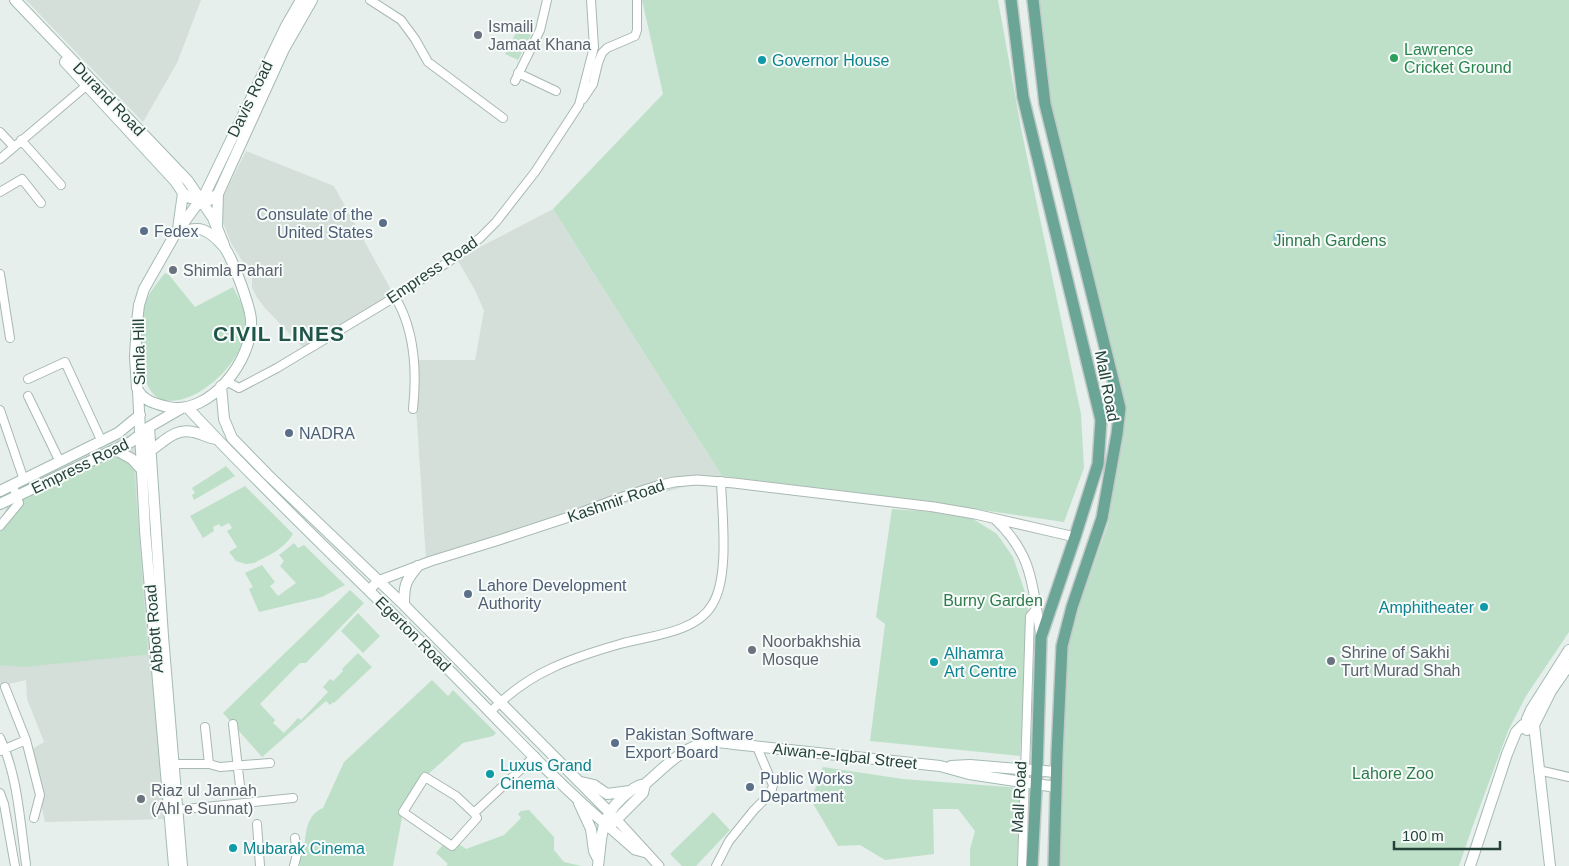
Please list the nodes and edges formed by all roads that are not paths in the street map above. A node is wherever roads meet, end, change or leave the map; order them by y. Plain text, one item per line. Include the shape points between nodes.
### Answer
1 (6, 0) edge
2 (14, 0) edge
3 (301, 0) edge
4 (312, 0) edge
5 (370, 0) edge
6 (548, 0) edge
7 (591, 0) edge
8 (637, 0) edge
9 (1010, 0) edge
10 (1033, 0) edge
11 (86, 86) junction
12 (556, 91) dead end
13 (579, 105) junction
14 (503, 118) dead end
15 (0, 132) edge
16 (21, 140) junction
17 (14, 147) junction
18 (0, 159) edge
19 (61, 185) dead end
20 (0, 192) edge
21 (183, 193) junction
22 (218, 194) junction
23 (201, 200) junction
24 (41, 203) dead end
25 (217, 226) junction
26 (177, 233) junction
27 (225, 248) junction
28 (0, 274) edge
29 (395, 297) junction
30 (4, 323) edge
31 (10, 338) dead end
32 (28, 379) dead end
33 (224, 384) junction
34 (138, 391) junction
35 (28, 396) dead end
36 (185, 407) junction
37 (413, 409) dead end
38 (0, 410) edge
39 (140, 415) junction
40 (142, 437) junction
41 (167, 437) junction
42 (216, 439) junction
43 (102, 442) junction
44 (116, 450) junction
45 (150, 451) junction
46 (60, 462) junction
47 (142, 470) junction
48 (24, 480) junction
49 (721, 481) junction
50 (12, 486) junction
51 (0, 491) edge
52 (17, 496) junction
53 (0, 504) edge
54 (994, 519) junction
55 (0, 526) edge
56 (1075, 537) junction
57 (418, 566) junction
58 (378, 581) junction
59 (369, 590) junction
60 (404, 605) junction
61 (1036, 609) junction
62 (1041, 637) junction
63 (1569, 650) edge
64 (161, 657) junction
65 (1569, 665) edge
66 (5, 687) dead end
67 (500, 702) junction
68 (490, 712) junction
69 (1530, 723) junction
70 (233, 724) dead end
71 (205, 728) dead end
72 (167, 732) junction
73 (0, 738) edge
74 (1528, 739) junction
75 (26, 740) junction
76 (1513, 740) junction
77 (757, 746) junction
78 (2, 750) edge
79 (535, 756) junction
80 (270, 762) dead end
81 (174, 764) junction
82 (209, 764) junction
83 (237, 765) junction
84 (940, 766) junction
85 (1025, 769) junction
86 (1037, 770) junction
87 (1538, 770) junction
88 (1056, 772) junction
89 (1569, 777) edge
90 (581, 782) junction
91 (1023, 782) junction
92 (645, 784) junction
93 (1036, 784) junction
94 (240, 786) dead end
95 (1056, 788) junction
96 (630, 791) junction
97 (0, 794) edge
98 (574, 794) junction
99 (292, 798) dead end
100 (176, 810) junction
101 (474, 813) junction
102 (34, 818) dead end
103 (610, 820) junction
104 (257, 824) dead end
105 (295, 838) dead end
106 (26, 864) dead end
107 (601, 864) edge
108 (16, 866) edge
109 (174, 866) edge
110 (182, 866) edge
111 (260, 866) edge
112 (294, 866) edge
113 (659, 866) edge
114 (716, 866) edge
115 (1022, 866) edge
116 (1032, 866) edge
117 (1054, 866) edge
118 (1470, 866) edge
119 (1550, 866) edge

1 - 11 main road, Durand Road
2 - 23 main road, Durand Road via 180,172
3 - 23 main road, Davis Road
4 - 22 main road, Davis Road via 284,49
5 - 14 street via 401,20 416,38 428,62
6 - 12 street via 540,30 517,77
7 - 13 street, Empress Road via 594,47
8 - 13 street via 635,36 602,53 593,84
9 - 56 main road, Mall Road via 1023,97 1101,420 1098,464
10 - 88 main road, Mall Road via 1045,104 1120,408 1106,504 1062,646
11 - 16 street
11 - 21 main road, Durand Road
13 - 29 street, Empress Road via 535,172 491,228 454,258
15 - 17 street
16 - 17 street
16 - 19 street
17 - 18 street
20 - 24 street via 22,179
21 - 23 main road
21 - 26 main road
22 - 23 main road
22 - 25 main road, Davis Road
23 - 25 main road, Durand Road
23 - 26 main road, Davis Road
25 - 27 main road, Durand Road
26 - 27 main road via 203,230
26 - 34 main road, Simla Hill via 147,284 139,305
27 - 33 main road via 245,296 251,322 241,360
28 - 30 street
29 - 33 street, Empress Road via 239,388
29 - 37 street via 410,333
30 - 31 street
32 - 43 street via 65,362
33 - 36 main road via 203,401
33 - 58 main road, Egerton Road via 224,419 232,438
34 - 36 main road, Simla Hill via 153,403 172,408
34 - 39 main road, Abbott Road
35 - 46 street
36 - 40 main road, Empress Road
36 - 42 main road, Egerton Road
38 - 48 street
39 - 40 main road, Abbott Road
39 - 43 main road, Empress Road
40 - 41 main road
40 - 44 main road, Empress Road
40 - 45 main road, Abbott Road
40 - 47 main road, Abbott Road
41 - 42 main road via 191,431
41 - 45 main road
42 - 59 main road, Egerton Road
43 - 46 main road, Empress Road
44 - 47 main road via 132,459
44 - 52 main road, Empress Road
45 - 64 main road, Abbott Road
46 - 48 main road, Empress Road
47 - 64 main road, Abbott Road
48 - 50 main road, Empress Road
49 - 54 street, Kashmir Road via 934,507
49 - 57 street, Kashmir Road via 697,480 657,486
49 - 67 street via 723,559 717,593 708,611 698,620 672,631 619,644 553,667
50 - 51 main road, Empress Road
50 - 52 street
52 - 53 main road, Empress Road
52 - 55 street via 19,503
54 - 56 street, Kashmir Road
54 - 61 street via 1014,538 1024,557 1032,578
56 - 62 main road, Mall Road
57 - 58 street, Kashmir Road
57 - 60 main road via 406,580
58 - 59 street, Kashmir Road
58 - 60 main road, Egerton Road
59 - 68 main road, Egerton Road
60 - 67 main road, Egerton Road
61 - 62 street
61 - 85 street via 1030,616
62 - 86 main road, Mall Road
63 - 69 main road via 1531,710
64 - 72 main road, Abbott Road
65 - 69 main road
66 - 75 street
67 - 68 street
67 - 90 main road, Egerton Road
68 - 79 main road, Egerton Road
69 - 74 main road
69 - 76 main road via 1520,727
69 - 87 main road via 1534,728
70 - 83 street
71 - 82 street
72 - 81 main road, Abbott Road
72 - 109 main road, Abbott Road
73 - 78 street
74 - 76 main road via 1519,736
74 - 87 main road
75 - 78 street
75 - 102 street via 40,795
76 - 118 main road
77 - 84 main road, Aiwan-e-Iqbal Street
77 - 92 main road, Aiwan-e-Iqbal Street via 701,744 683,752
77 - 114 street via 773,785 771,793 729,841
78 - 106 street via 16,793
79 - 98 main road, Egerton Road
79 - 101 street
80 - 83 street
81 - 82 street
81 - 100 main road, Abbott Road
82 - 83 street via 220,767
83 - 94 street
84 - 85 main road
84 - 91 main road, Aiwan-e-Iqbal Street
85 - 86 main road
85 - 91 street
86 - 88 main road
86 - 93 main road, Mall Road
87 - 89 street
87 - 119 main road
88 - 95 main road, Mall Road
90 - 96 main road via 594,785 607,794
90 - 103 main road, Egerton Road
91 - 93 main road, Aiwan-e-Iqbal Street
91 - 115 street
92 - 96 main road, Aiwan-e-Iqbal Street
92 - 103 main road, Aiwan-e-Iqbal Street via 643,793
93 - 95 main road, Aiwan-e-Iqbal Street
93 - 116 main road, Mall Road
95 - 117 main road, Mall Road
96 - 103 main road, Aiwan-e-Iqbal Street
97 - 108 street
98 - 103 main road, Egerton Road
98 - 107 main road via 590,824 594,851
99 - 100 street
100 - 110 main road, Abbott Road
101 - 101 street via 477,818 452,846 403,812 425,777 456,796
103 - 107 main road
103 - 113 street, Egerton Road via 635,850 646,854
104 - 111 street
105 - 112 street via 297,854

